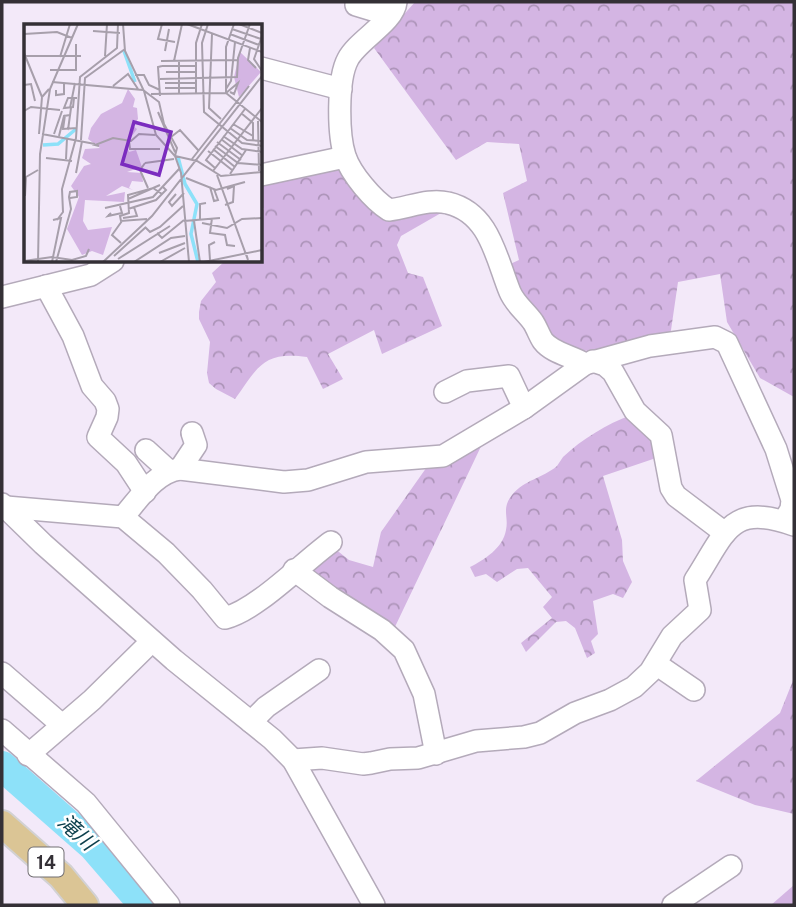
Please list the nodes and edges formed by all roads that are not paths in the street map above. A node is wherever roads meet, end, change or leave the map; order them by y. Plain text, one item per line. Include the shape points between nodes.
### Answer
1 (355, 5) dead end
2 (392, 9) edge
3 (262, 68) edge
4 (341, 89) junction
5 (345, 157) junction
6 (262, 176) edge
7 (111, 262) edge
8 (46, 286) junction
9 (2, 297) edge
10 (589, 362) junction
11 (445, 392) dead end
12 (524, 408) junction
13 (192, 433) dead end
14 (146, 450) dead end
15 (174, 470) junction
16 (145, 492) junction
17 (4, 506) edge
18 (123, 517) junction
19 (789, 523) edge
20 (726, 533) junction
21 (331, 541) dead end
22 (294, 570) junction
23 (152, 641) junction
24 (656, 664) junction
25 (320, 670) dead end
26 (2, 673) edge
27 (694, 690) dead end
28 (251, 722) junction
29 (62, 725) junction
30 (2, 730) edge
31 (28, 754) junction
32 (436, 754) junction
33 (293, 760) junction
34 (2, 824) edge
35 (732, 866) dead end
36 (365, 901) edge
37 (85, 905) edge
38 (169, 905) edge
39 (673, 905) edge

1 - 2 street
2 - 4 street via 347,61
3 - 4 street
4 - 5 street
5 - 6 street
5 - 10 street via 377,203 389,210 437,201 462,208 493,241 510,292 543,341 552,349
7 - 8 street via 91,275
8 - 9 street
8 - 16 street via 74,336 92,386 108,409 98,438 126,463
10 - 12 street
10 - 19 street via 650,346 722,338 776,449 792,500
10 - 20 street via 613,372 635,411 660,435 676,496
11 - 12 street via 467,381 509,376
12 - 15 street via 443,456 366,462 308,480 284,482
13 - 15 street via 196,445
14 - 15 street
15 - 16 street via 160,475
16 - 18 street
17 - 18 street
17 - 23 street
18 - 22 street via 166,553 225,618 237,615
19 - 20 street via 747,516
20 - 24 street via 695,580 700,610 672,636
21 - 22 street
22 - 32 street via 404,650 424,694
23 - 28 street
23 - 29 street
24 - 27 street
24 - 32 street via 634,687 540,733 476,741
25 - 28 street via 266,706
26 - 29 street
28 - 33 street
29 - 31 street
30 - 31 street
31 - 38 street via 94,812
32 - 33 street via 363,764 323,758
33 - 36 street
34 - 37 main road, 14 via 61,876
35 - 39 street

